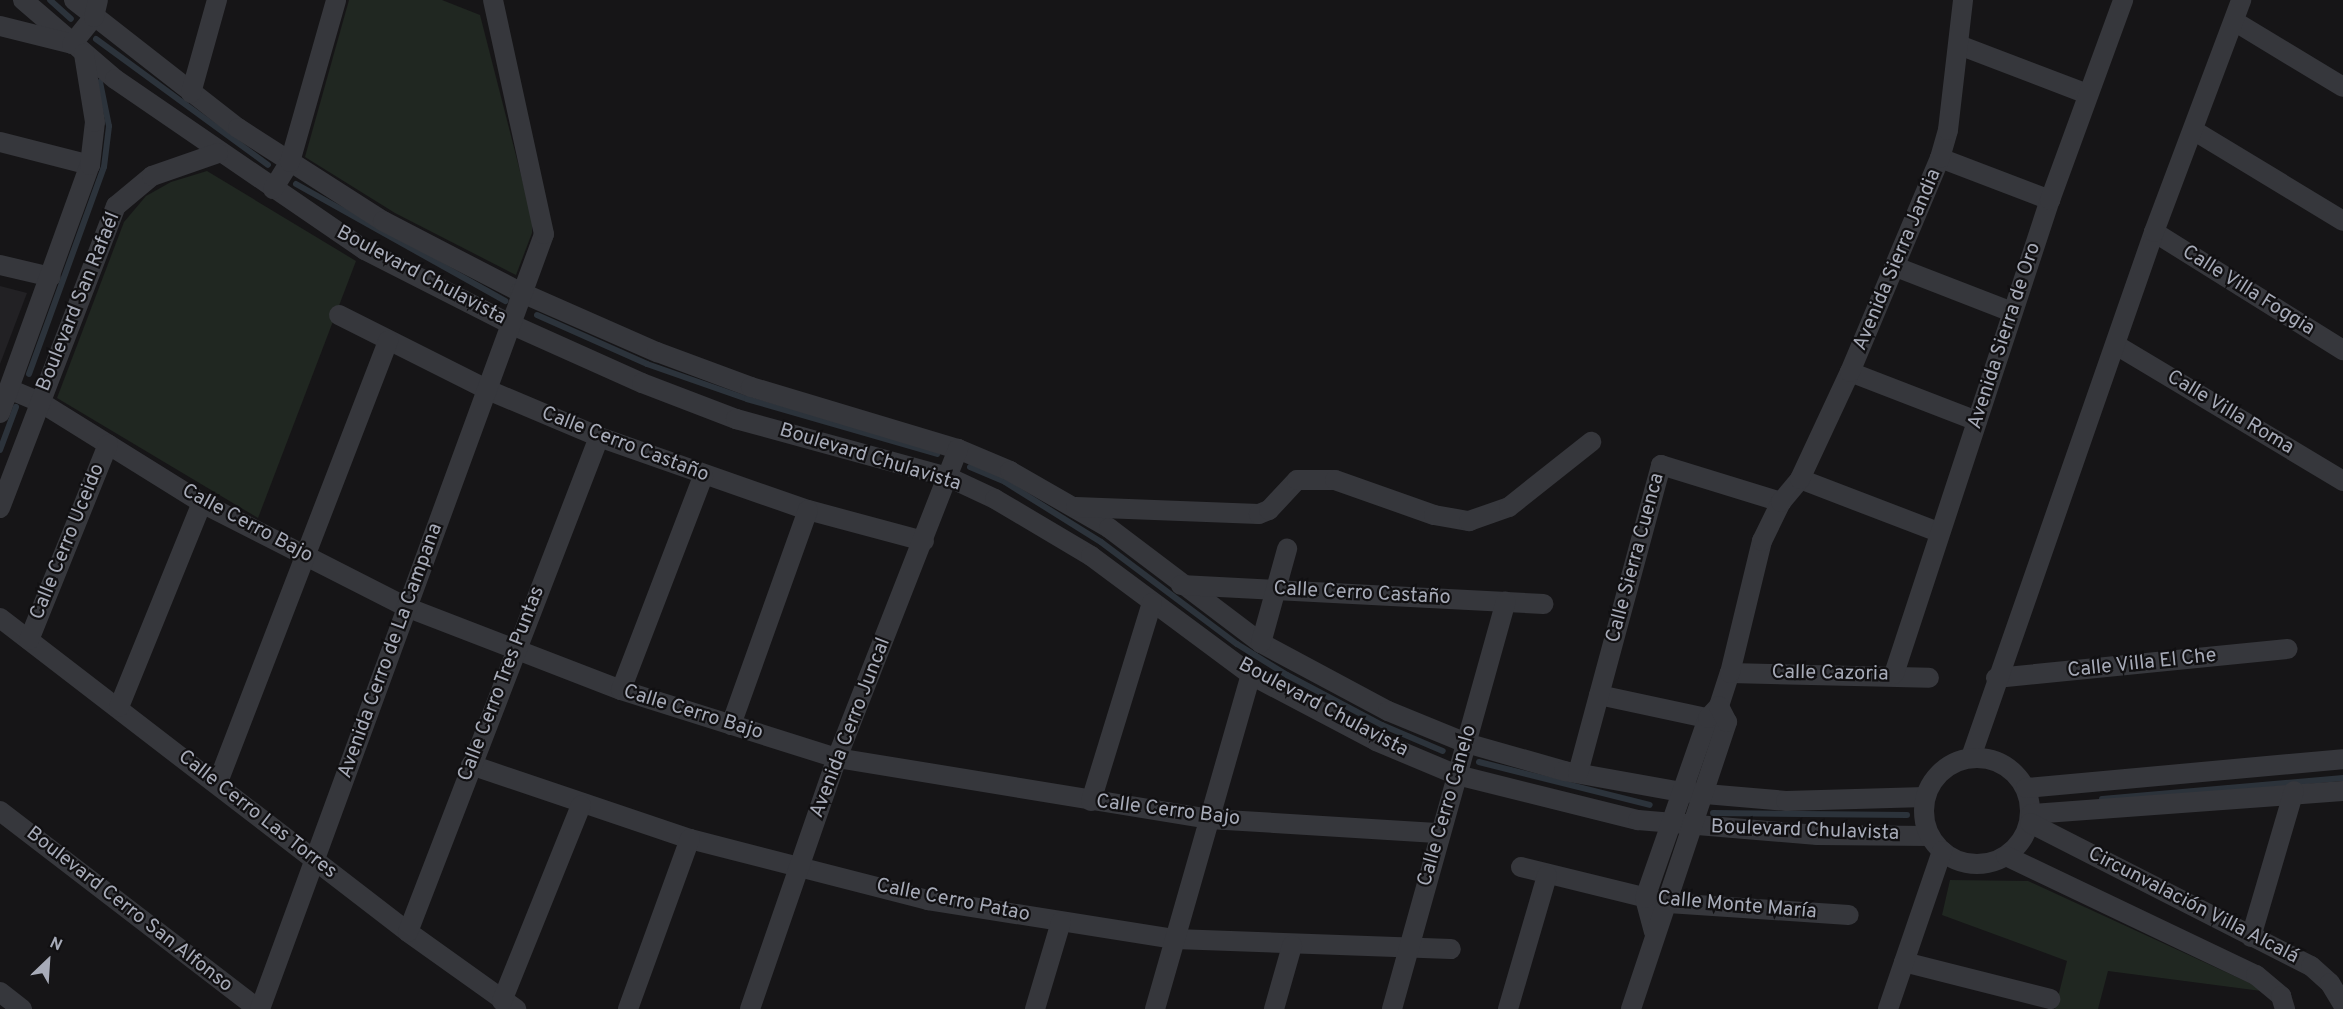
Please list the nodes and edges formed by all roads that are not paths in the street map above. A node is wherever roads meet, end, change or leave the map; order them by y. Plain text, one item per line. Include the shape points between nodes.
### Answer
1 (23, 0) edge
2 (74, 0) edge
3 (217, 0) edge
4 (336, 0) edge
5 (494, 0) edge
6 (1963, 0) edge
7 (2123, 0) edge
8 (2241, 0) edge
9 (96, 9) edge
10 (2234, 21) junction
11 (0, 26) edge
12 (1959, 45) junction
13 (78, 49) junction
14 (2343, 87) edge
15 (191, 93) junction
16 (2087, 94) junction
17 (2193, 130) junction
18 (0, 142) edge
19 (218, 153) junction
20 (1940, 158) junction
21 (290, 162) junction
22 (90, 165) junction
23 (273, 189) junction
24 (2050, 200) junction
25 (2343, 221) edge
26 (2154, 231) junction
27 (0, 266) edge
28 (1896, 267) junction
29 (51, 278) junction
30 (520, 292) junction
31 (2012, 312) junction
32 (339, 315) dead end
33 (508, 323) junction
34 (388, 341) junction
35 (2116, 345) junction
36 (2343, 350) edge
37 (1850, 372) junction
38 (9, 389) junction
39 (488, 390) junction
40 (40, 402) junction
41 (0, 413) edge
42 (1977, 421) junction
43 (598, 437) junction
44 (1591, 442) dead end
45 (108, 444) junction
46 (958, 449) junction
47 (703, 476) junction
48 (948, 477) junction
49 (1800, 479) junction
50 (2343, 481) edge
51 (1781, 502) junction
52 (202, 503) junction
53 (0, 507) edge
54 (1074, 507) junction
55 (808, 510) junction
56 (1938, 532) junction
57 (924, 541) junction
58 (1287, 549) dead end
59 (306, 555) junction
60 (1181, 585) junction
61 (1275, 588) junction
62 (1506, 602) junction
63 (1152, 603) junction
64 (1544, 604) dead end
65 (406, 607) junction
66 (0, 618) edge
67 (29, 640) junction
68 (1261, 643) junction
69 (2288, 649) dead end
70 (514, 651) junction
71 (1730, 673) junction
72 (1894, 674) junction
73 (1251, 675) junction
74 (1929, 678) dead end
75 (1996, 678) junction
76 (621, 690) junction
77 (1599, 695) junction
78 (119, 707) junction
79 (1718, 715) junction
80 (731, 725) junction
81 (1466, 743) junction
82 (1971, 757) junction
83 (837, 758) junction
84 (2343, 759) edge
85 (471, 765) junction
86 (1578, 773) junction
87 (1457, 775) junction
88 (218, 782) junction
89 (2026, 788) junction
90 (2294, 791) junction
91 (2343, 791) edge
92 (1682, 792) junction
93 (1705, 794) junction
94 (1925, 797) junction
95 (1090, 801) junction
96 (581, 805) junction
97 (0, 811) edge
98 (1209, 819) junction
99 (2030, 819) junction
100 (1670, 825) junction
101 (1692, 827) junction
102 (1441, 833) junction
103 (690, 839) junction
104 (1936, 844) junction
105 (2007, 856) junction
106 (315, 861) junction
107 (800, 866) junction
108 (1521, 867) dead end
109 (1547, 876) junction
110 (1645, 898) junction
111 (1668, 903) junction
112 (1849, 915) dead end
113 (1061, 922) junction
114 (408, 932) junction
115 (1654, 932) junction
116 (2251, 937) junction
117 (1175, 939) junction
118 (1292, 946) junction
119 (1408, 949) junction
120 (1451, 949) dead end
121 (1904, 962) junction
122 (0, 992) edge
123 (2050, 999) dead end
124 (509, 1005) edge
125 (2343, 1005) edge
126 (22, 1009) edge
127 (259, 1009) edge
128 (628, 1009) edge
129 (750, 1009) edge
130 (1035, 1009) edge
131 (1155, 1009) edge
132 (1274, 1009) edge
133 (1392, 1009) edge
134 (1508, 1009) edge
135 (1631, 1009) edge
136 (1888, 1009) edge
137 (2285, 1009) edge

1 - 13 street, Boulevard Chulavista
2 - 9 street, Boulevard Chulavista
3 - 15 street
4 - 21 street
5 - 30 street, Avenida Cerro de La Campana via 544,217 544,234
6 - 12 street, Avenida Sierra Jandia
7 - 16 street, Avenida Sierra de Oro
8 - 10 street
9 - 13 street
9 - 15 street, Boulevard Chulavista
10 - 14 street
10 - 17 street
11 - 13 street
12 - 16 street
12 - 20 street, Avenida Sierra Jandia
13 - 19 street, Boulevard Chulavista
13 - 22 street, Boulevard San Rafaél via 95,122
15 - 21 street, Boulevard Chulavista
16 - 24 street, Avenida Sierra de Oro
17 - 25 street
17 - 26 street
18 - 22 street
19 - 23 street, Boulevard Chulavista
19 - 40 street, Boulevard San Rafaél via 152,176 116,206
20 - 24 street
20 - 28 street, Avenida Sierra Jandia
21 - 23 street
21 - 30 street, Boulevard Chulavista via 383,221
22 - 29 street, Boulevard San Rafaél
23 - 33 street, Boulevard Chulavista via 365,250
24 - 31 street, Avenida Sierra de Oro
26 - 35 street
26 - 36 street, Calle Villa Foggia
27 - 29 street
28 - 31 street
28 - 37 street, Avenida Sierra Jandia
29 - 38 street, Boulevard San Rafaél
30 - 33 street, Avenida Cerro de La Campana
30 - 46 street, Boulevard Chulavista via 751,387
31 - 42 street, Avenida Sierra de Oro
32 - 34 street, Calle Cerro Castaño
33 - 39 street, Avenida Cerro de La Campana
33 - 48 street, Boulevard Chulavista via 736,419
34 - 39 street, Calle Cerro Castaño
34 - 59 street
35 - 50 street, Calle Villa Roma
35 - 75 street
37 - 42 street
37 - 49 street, Avenida Sierra Jandia
38 - 40 street, Calle Cerro Bajo
38 - 41 street, Boulevard San Rafaél
39 - 43 street, Calle Cerro Castaño
39 - 65 street, Avenida Cerro de La Campana
40 - 45 street, Calle Cerro Bajo
40 - 53 street, Boulevard San Rafaél
42 - 56 street, Avenida Sierra de Oro
43 - 47 street, Calle Cerro Castaño
43 - 70 street, Calle Cerro Tres Puntas
44 - 54 street via 1509,507 1469,521 1434,515 1335,480 1297,480 1269,510 1259,514
45 - 52 street, Calle Cerro Bajo
45 - 67 street, Calle Cerro Uceido
46 - 48 street, Avenida Cerro Juncal
46 - 54 street, Boulevard Chulavista
47 - 55 street, Calle Cerro Castaño
47 - 76 street
48 - 57 street, Avenida Cerro Juncal
48 - 63 street, Boulevard Chulavista via 1091,556
49 - 51 street, Avenida Sierra Jandia
49 - 56 street
51 - 71 street, Avenida Sierra Jandia via 1762,541
51 - 77 street, Calle Sierra Cuenca via 1661,465
52 - 59 street, Calle Cerro Bajo
52 - 78 street
54 - 60 street, Boulevard Chulavista via 1147,555
55 - 57 street, Calle Cerro Castaño
55 - 80 street
56 - 72 street, Avenida Sierra de Oro
57 - 83 street, Avenida Cerro Juncal
58 - 61 street
59 - 65 street, Calle Cerro Bajo
59 - 88 street
60 - 61 street, Calle Cerro Castaño
60 - 68 street, Boulevard Chulavista
61 - 62 street, Calle Cerro Castaño
61 - 68 street
62 - 64 street, Calle Cerro Castaño
62 - 81 street, Calle Cerro Canelo
63 - 73 street, Boulevard Chulavista
63 - 95 street
65 - 70 street, Calle Cerro Bajo
65 - 106 street, Avenida Cerro de La Campana
66 - 67 street, Calle Cerro Las Torres
67 - 78 street, Calle Cerro Las Torres
68 - 81 street, Boulevard Chulavista via 1388,711
69 - 75 street, Calle Villa El Che
70 - 76 street, Calle Cerro Bajo
70 - 85 street, Calle Cerro Tres Puntas
71 - 72 street, Calle Cazoria
71 - 79 street, Avenida Sierra Jandia
72 - 74 street, Calle Cazoria
73 - 87 street, Boulevard Chulavista via 1376,741
73 - 98 street
75 - 82 street
76 - 80 street, Calle Cerro Bajo
77 - 79 street
77 - 86 street, Calle Sierra Cuenca
78 - 88 street, Calle Cerro Las Torres
79 - 92 street
79 - 93 street
80 - 83 street, Calle Cerro Bajo
81 - 86 street, Boulevard Chulavista
81 - 87 street, Calle Cerro Canelo
82 - 89 street via 2004,764
82 - 94 street via 1942,770
83 - 95 street, Calle Cerro Bajo
83 - 107 street, Avenida Cerro Juncal
84 - 89 street
85 - 96 street, Calle Cerro Patao
85 - 114 street, Calle Cerro Tres Puntas
86 - 92 street, Boulevard Chulavista
87 - 100 street, Boulevard Chulavista via 1556,802
87 - 102 street, Calle Cerro Canelo
88 - 106 street, Calle Cerro Las Torres
89 - 99 street
90 - 91 street
90 - 99 street
90 - 116 street
92 - 93 street, Boulevard Chulavista
92 - 100 street
93 - 94 street, Boulevard Chulavista via 1786,801
93 - 101 street
94 - 104 street, Boulevard Chulavista
95 - 98 street, Calle Cerro Bajo
96 - 103 street, Calle Cerro Patao
96 - 124 street
97 - 127 street, Boulevard Cerro San Alfonso
98 - 102 street, Calle Cerro Bajo
98 - 117 street
99 - 105 street
99 - 116 street, Circunvalación Villa Alcalá
100 - 101 street, Boulevard Chulavista
100 - 110 street
101 - 104 street, Boulevard Chulavista
101 - 111 street
102 - 119 street, Calle Cerro Canelo
103 - 107 street, Calle Cerro Patao
103 - 128 street
104 - 105 street, Boulevard Chulavista via 1974,864
104 - 121 street
105 - 137 street, Circunvalación Villa Alcalá via 2256,975 2281,996
106 - 114 street, Calle Cerro Las Torres
106 - 127 street, Avenida Cerro de La Campana
107 - 113 street, Calle Cerro Patao via 928,900
107 - 129 street, Avenida Cerro Juncal
108 - 109 street, Calle Monte María
109 - 110 street, Calle Monte María
109 - 134 street
110 - 111 street, Calle Monte María
110 - 115 street
111 - 112 street, Calle Monte María
111 - 115 street
113 - 117 street, Calle Cerro Patao
113 - 130 street
114 - 124 street, Calle Cerro Las Torres
115 - 135 street
116 - 125 street, Circunvalación Villa Alcalá via 2310,966 2330,983
117 - 118 street, Calle Cerro Patao
117 - 131 street
118 - 119 street, Calle Cerro Patao
118 - 132 street
119 - 120 street, Calle Cerro Patao
119 - 133 street, Calle Cerro Canelo
121 - 123 street
121 - 136 street
122 - 126 street

